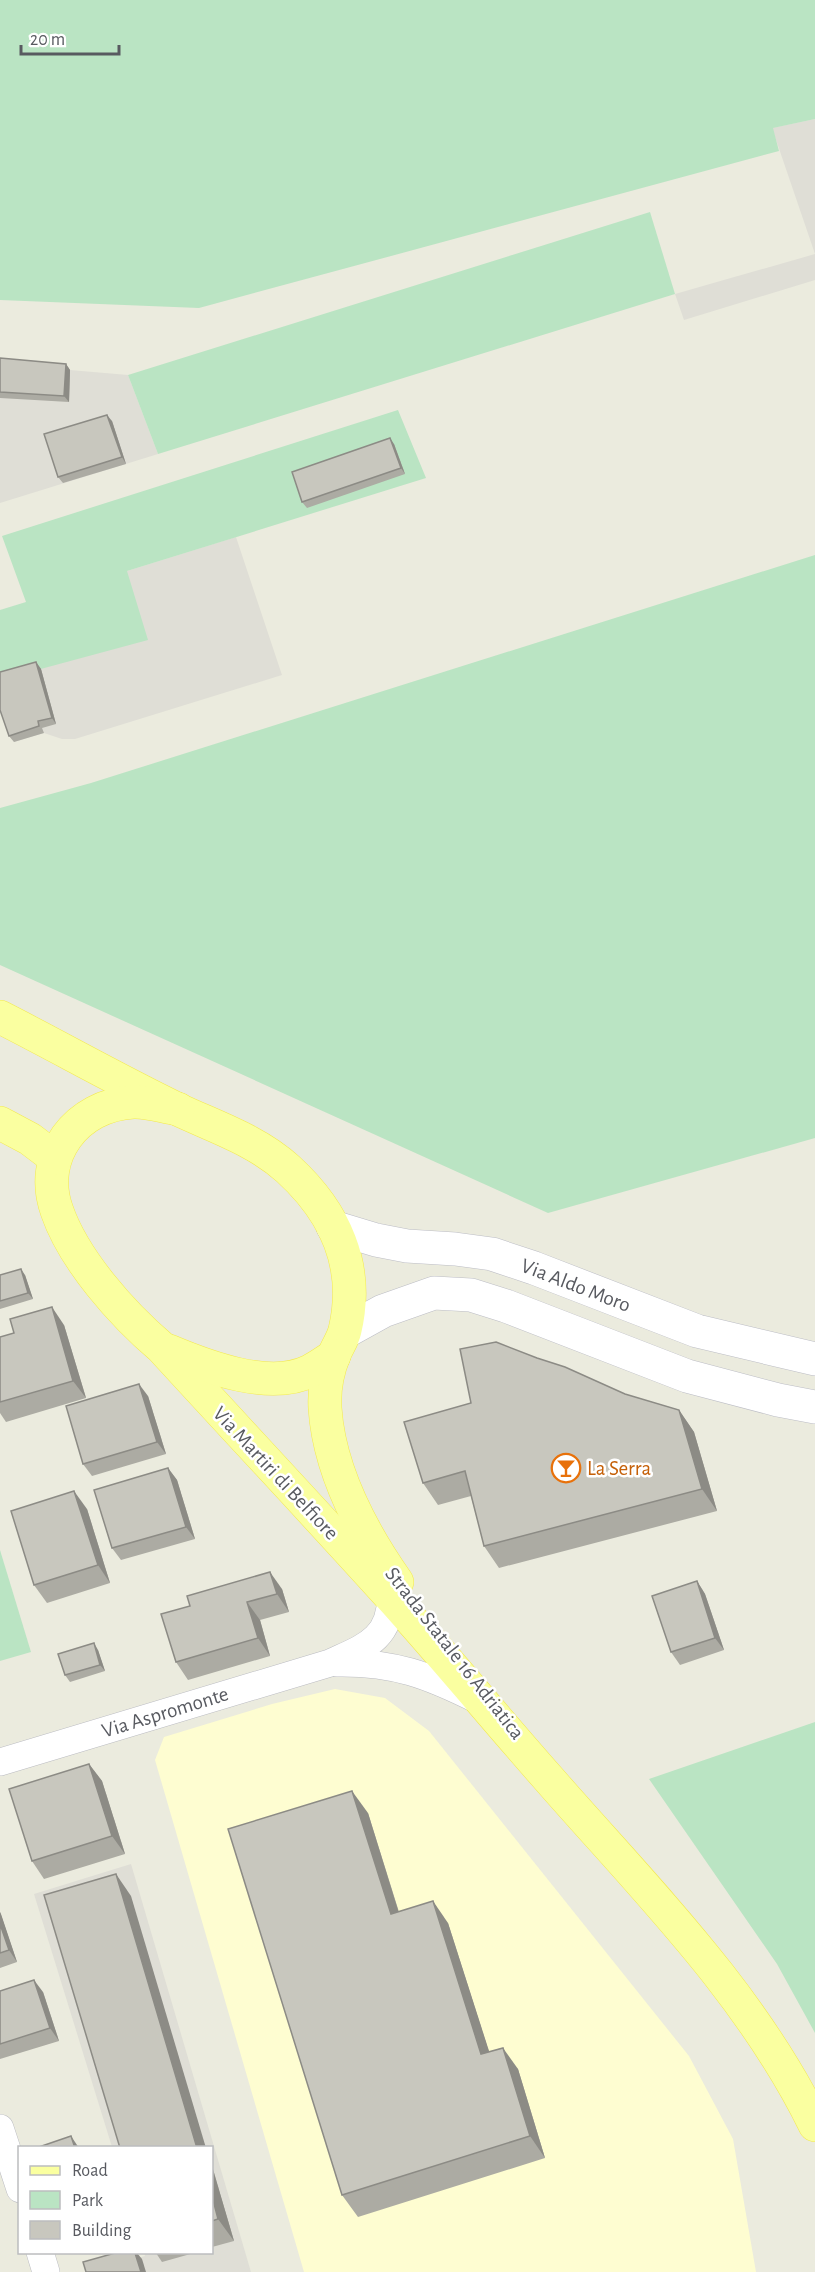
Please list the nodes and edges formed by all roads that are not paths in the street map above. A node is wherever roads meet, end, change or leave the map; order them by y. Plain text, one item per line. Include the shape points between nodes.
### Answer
1 (0, 1017) edge
2 (178, 1109) junction
3 (0, 1123) edge
4 (55, 1158) junction
5 (333, 1227) junction
6 (339, 1344) junction
7 (162, 1348) junction
8 (815, 1359) edge
9 (815, 1407) edge
10 (391, 1597) junction
11 (330, 1663) junction
12 (483, 1703) junction
13 (0, 1762) edge
14 (548, 1778) junction
15 (815, 2125) edge
16 (0, 2128) edge
17 (18, 2183) edge
18 (40, 2254) edge
19 (46, 2272) edge

1 - 2 main road, Via Martiri di Belfiore
2 - 4 main road, Via Martiri di Belfiore via 134,1102 102,1107 69,1132
2 - 5 main road, Via Martiri di Belfiore via 247,1140 286,1168 320,1202
3 - 4 main road
4 - 7 main road, Via Martiri di Belfiore via 52,1184 56,1210 70,1240 111,1299
5 - 6 main road, Via Martiri di Belfiore via 347,1263 350,1295
5 - 8 street, Via Aldo Moro via 407,1246 492,1254 697,1331
6 - 7 main road, Via Martiri di Belfiore via 308,1372 277,1378 239,1375 204,1366
6 - 9 street via 383,1311 434,1293 471,1295 687,1376
6 - 14 main road, Strada Statale 16 Adriatica via 327,1380 325,1410 333,1456 344,1487 369,1536 417,1611 512,1725
7 - 10 main road, Via Martiri di Belfiore
10 - 11 street, Via Aspromonte via 391,1613 378,1637
10 - 12 main road, Strada Statale 16 Adriatica
11 - 12 street, Via Aspromonte via 369,1662 395,1667 437,1680
11 - 13 street, Via Aspromonte
12 - 14 main road, Strada Statale 16 Adriatica
14 - 15 main road, Strada Statale 16 Adriatica via 676,1921 747,2011 779,2058
16 - 17 street
18 - 19 street

